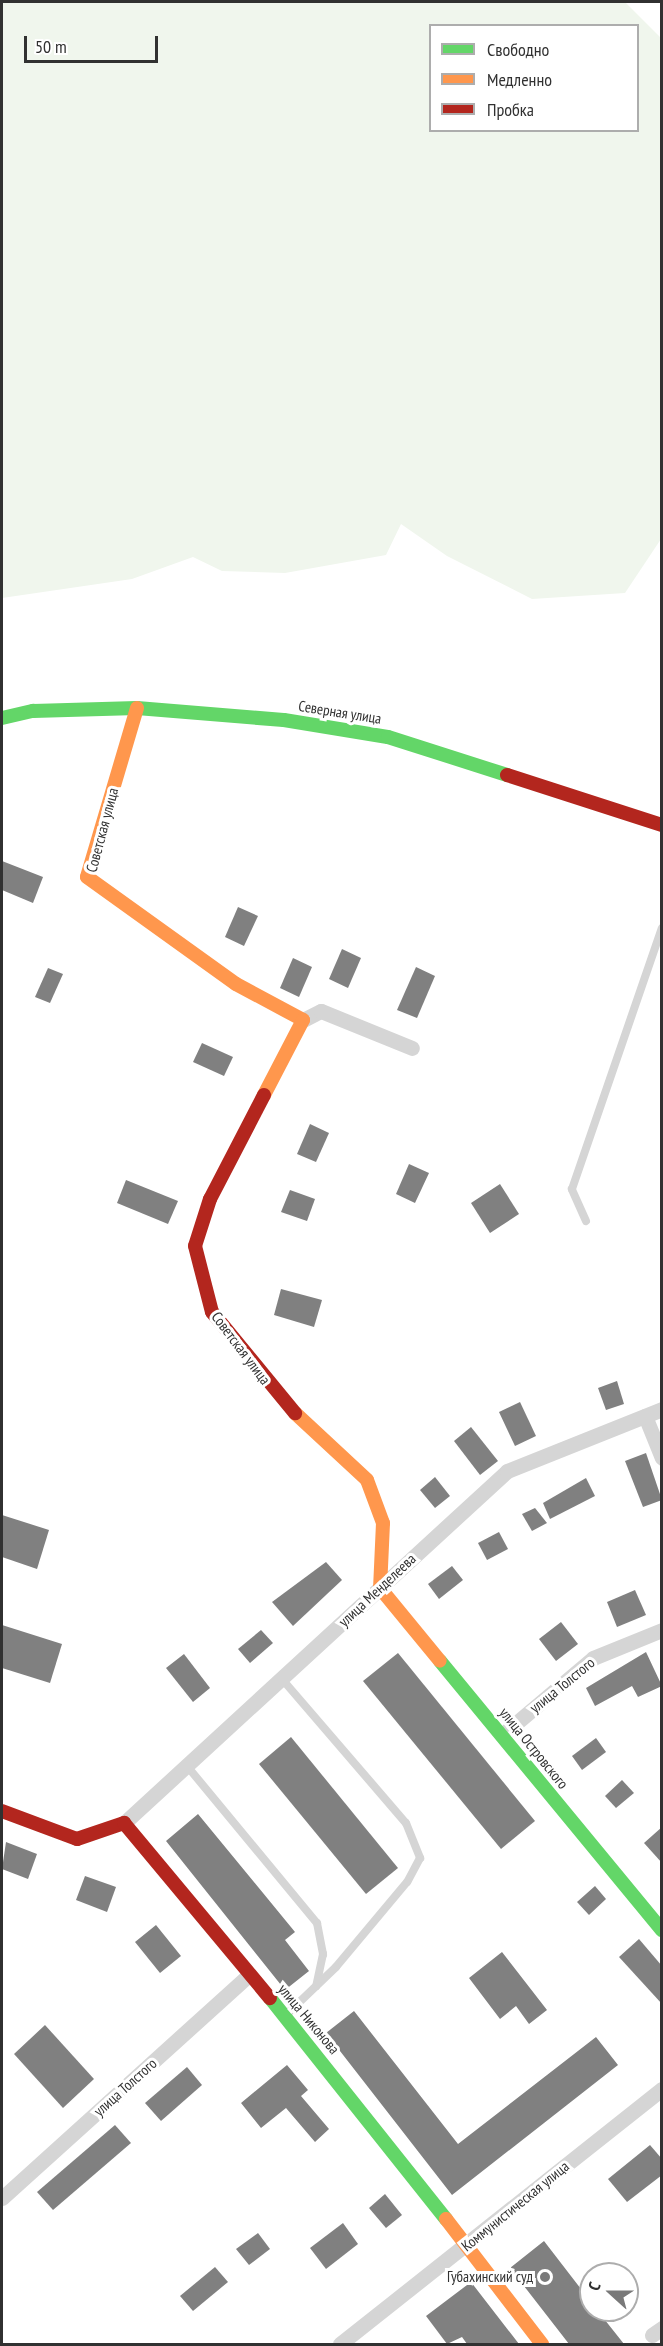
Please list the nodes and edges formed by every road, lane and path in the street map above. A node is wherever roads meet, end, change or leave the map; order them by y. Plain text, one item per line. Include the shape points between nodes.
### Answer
1 (137, 708) junction
2 (2, 718) edge
3 (662, 825) edge
4 (662, 928) edge
5 (303, 1020) junction
6 (412, 1048) dead end
7 (586, 1221) dead end
8 (662, 1409) edge
9 (645, 1416) junction
10 (662, 1458) edge
11 (380, 1587) junction
12 (662, 1629) edge
13 (282, 1679) junction
14 (502, 1735) junction
15 (187, 1766) junction
16 (2, 1811) edge
17 (124, 1823) junction
18 (662, 1930) edge
19 (249, 1975) junction
20 (315, 1988) junction
21 (285, 2016) junction
22 (662, 2089) edge
23 (2, 2198) edge
24 (466, 2245) junction
25 (340, 2344) edge
26 (542, 2344) edge

1 - 2 street, Северная улица via 33,711
1 - 3 street, Северная улица via 284,720 388,737
1 - 5 street, Советская улица via 87,877 236,984
4 - 7 lane via 572,1189
5 - 6 street via 321,1011
5 - 11 street, Советская улица via 210,1200 195,1246 212,1312 278,1397 367,1480 383,1523
8 - 9 street, улица Менделеева
9 - 10 street
9 - 11 street, улица Менделеева via 507,1471
11 - 13 street, улица Менделеева
11 - 14 street, улица Островского
12 - 14 street, улица Толстого via 593,1658
13 - 15 street, улица Менделеева
13 - 20 lane via 406,1823 420,1858 407,1882
14 - 18 street, улица Островского
15 - 17 street, улица Менделеева
15 - 20 lane via 317,1923 323,1954
16 - 17 street via 77,1839
17 - 19 street, улица Никонова
19 - 21 street, улица Никонова
19 - 23 street, улица Толстого
20 - 21 lane
21 - 24 street, улица Никонова
22 - 24 street, Коммунистическая улица
24 - 25 street, Коммунистическая улица
24 - 26 street, улица Никонова

